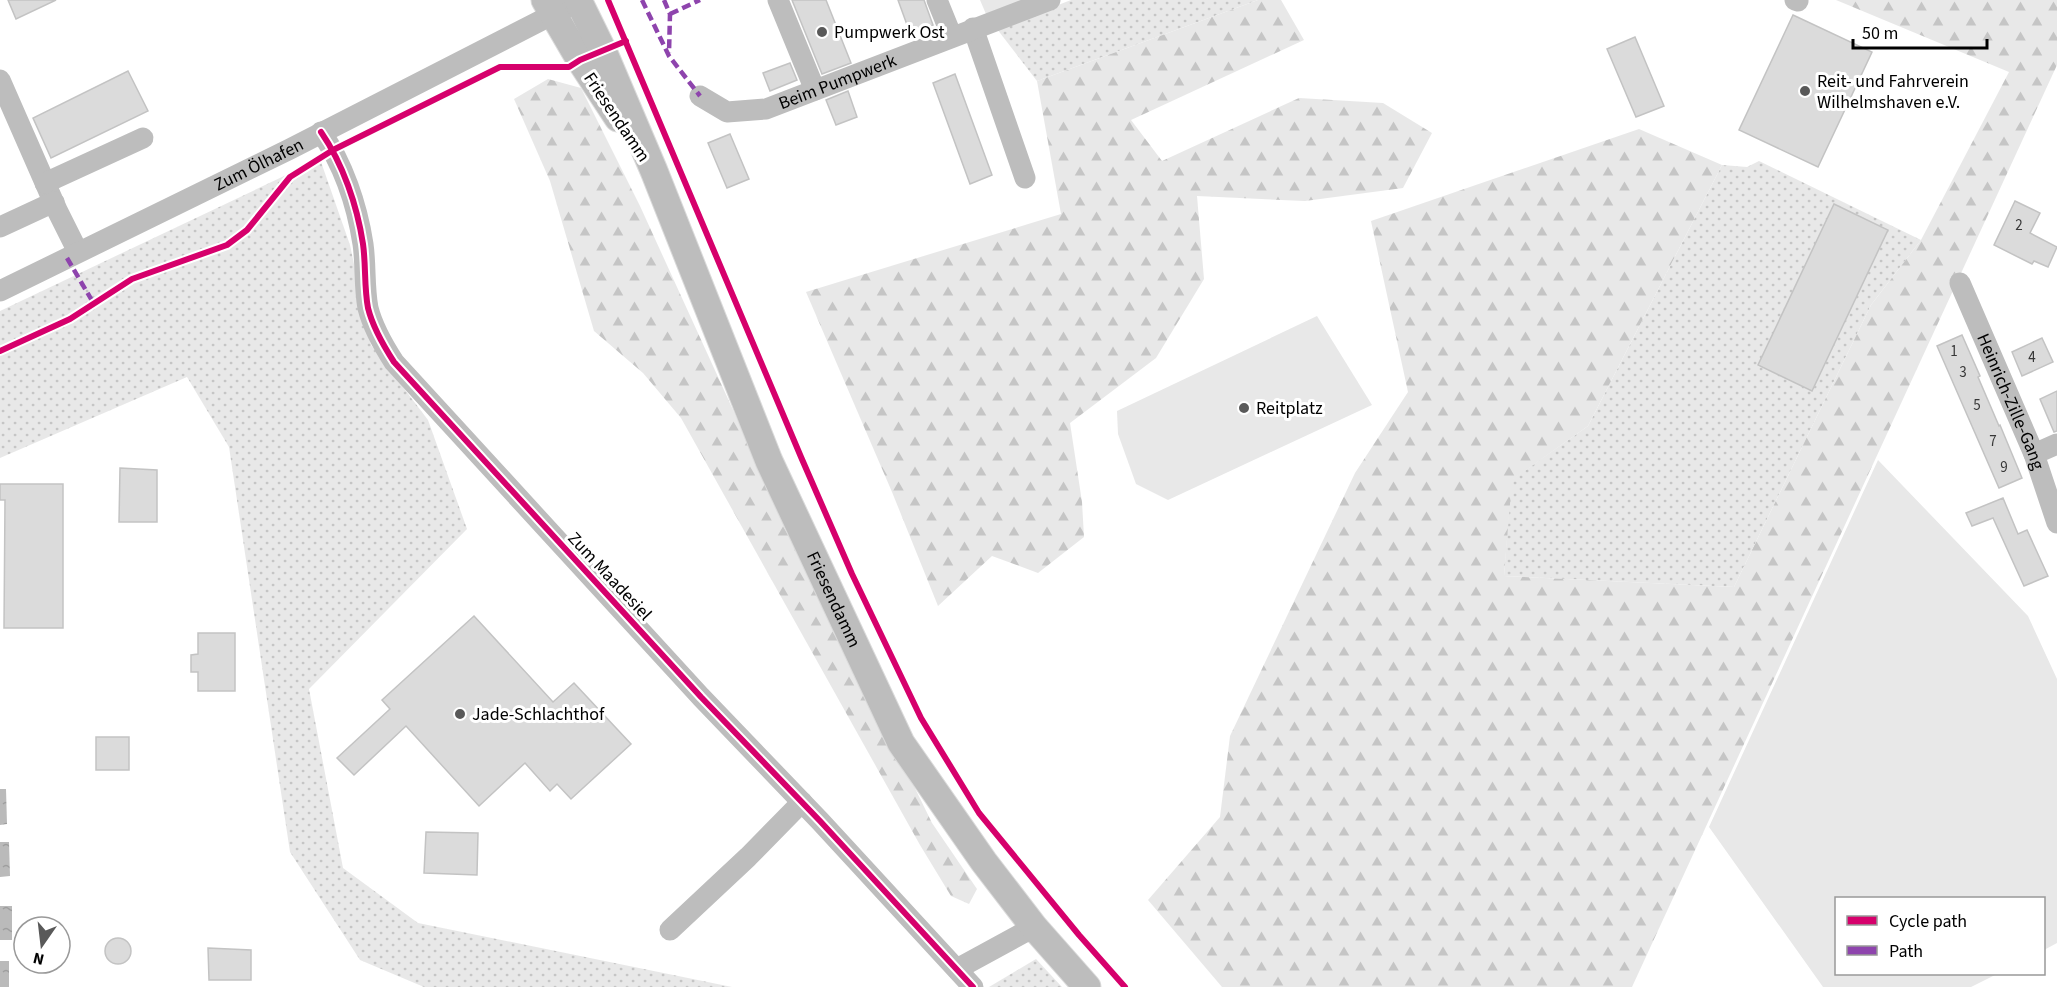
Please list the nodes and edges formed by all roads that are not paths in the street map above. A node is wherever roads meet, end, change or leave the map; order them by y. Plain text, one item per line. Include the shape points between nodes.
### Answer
1 (778, 0) edge
2 (937, 0) edge
3 (1050, 0) edge
4 (578, 1) edge
5 (549, 7) edge
6 (974, 28) junction
7 (952, 37) junction
8 (0, 80) edge
9 (815, 90) junction
10 (700, 96) dead end
11 (321, 132) junction
12 (143, 138) dead end
13 (654, 171) junction
14 (1025, 178) dead end
15 (49, 193) junction
16 (0, 227) edge
17 (78, 252) junction
18 (1960, 283) dead end
19 (0, 291) edge
20 (2057, 444) edge
21 (2034, 454) junction
22 (2057, 524) edge
23 (802, 802) junction
24 (1034, 927) junction
25 (670, 930) dead end
26 (957, 969) junction
27 (973, 987) edge
28 (1087, 987) edge

1 - 9 street
2 - 7 street
3 - 6 street, Beim Pumpwerk
4 - 5 street, Zum Ölhafen
4 - 13 main road, Friesendamm
5 - 11 street, Zum Ölhafen
5 - 13 main road, Friesendamm
6 - 7 street, Beim Pumpwerk
6 - 14 street
7 - 9 street, Beim Pumpwerk
8 - 15 street
9 - 10 street, Beim Pumpwerk via 766,109 727,112
11 - 17 street, Zum Ölhafen
11 - 23 street, Zum Maadesiel via 333,150 356,210 368,308 378,336 394,362
12 - 15 street
13 - 24 main road, Friesendamm via 769,461 901,743
15 - 16 street
15 - 17 street
17 - 19 street, Zum Ölhafen
18 - 21 street, Heinrich-Zille-Gang
20 - 21 street
21 - 22 street, Heinrich-Zille-Gang
23 - 25 street
23 - 26 street, Zum Maadesiel
24 - 26 street
24 - 28 main road, Friesendamm
26 - 27 street, Zum Maadesiel

